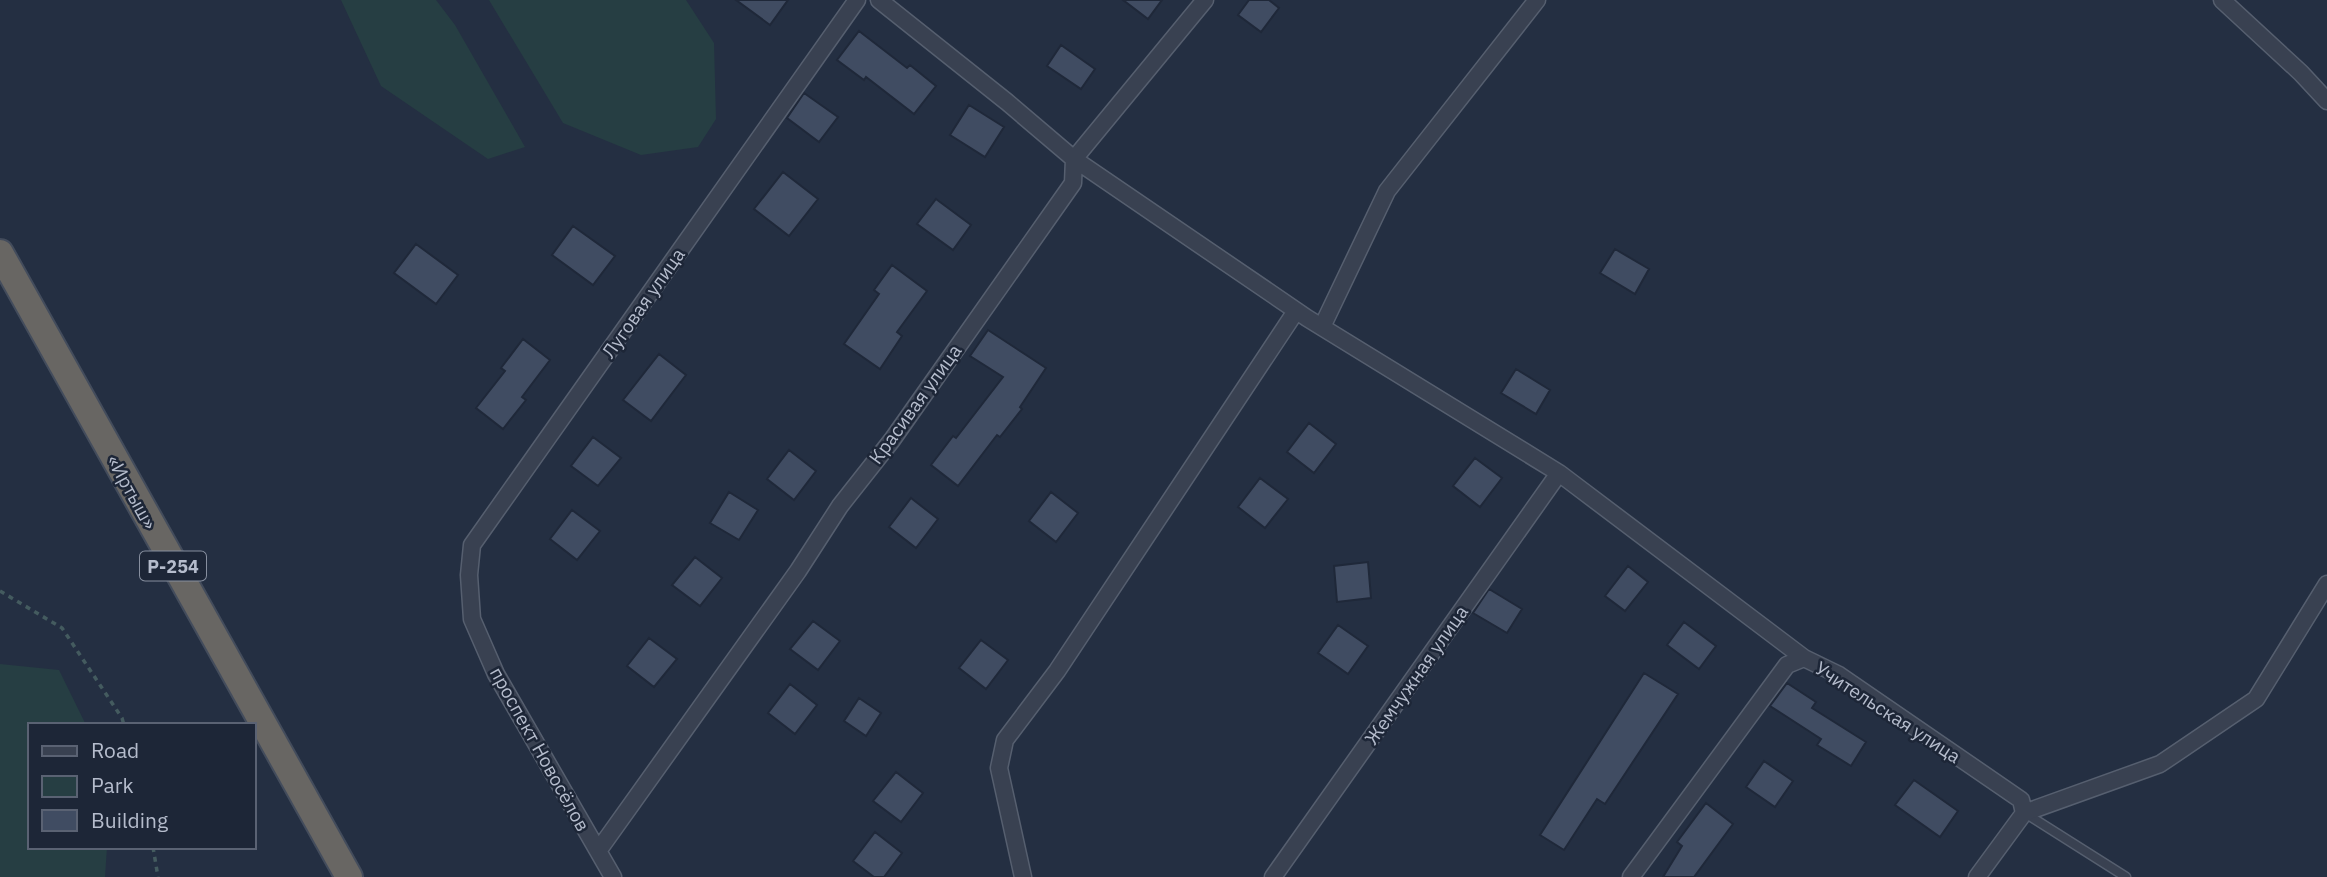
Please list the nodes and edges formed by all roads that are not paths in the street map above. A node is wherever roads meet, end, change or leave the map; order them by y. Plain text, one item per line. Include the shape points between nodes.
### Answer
1 (857, 0) edge
2 (879, 0) edge
3 (1205, 0) edge
4 (1537, 0) edge
5 (2222, 0) edge
6 (2327, 101) edge
7 (1074, 159) junction
8 (0, 253) edge
9 (1296, 311) junction
10 (1322, 327) junction
11 (1559, 473) junction
12 (2327, 583) edge
13 (472, 619) joint
14 (1804, 658) junction
15 (2024, 813) junction
16 (598, 851) junction
17 (349, 877) edge
18 (613, 877) edge
19 (1023, 877) edge
20 (1273, 877) edge
21 (1631, 877) edge
22 (1977, 877) edge
23 (2126, 877) edge

1 - 13 street, Луговая улица via 472,545
2 - 7 street
3 - 7 street
4 - 10 street via 1387,191
5 - 6 street
7 - 9 street
7 - 16 street, Красивая улица via 1073,183
8 - 17 highway, «Иртыш» / Р-254
9 - 10 street
9 - 19 street via 1057,671 1005,740 999,768
10 - 11 street
11 - 14 street
11 - 20 street, Жемчужная улица
12 - 15 street via 2256,699 2160,764
13 - 16 street, проспект Новосёлов via 496,674
14 - 15 street, Учительская улица via 1839,675 2021,800
14 - 21 street, Учительская улица via 1787,665
15 - 22 street
15 - 23 lane
16 - 18 street, проспект Новосёлов

